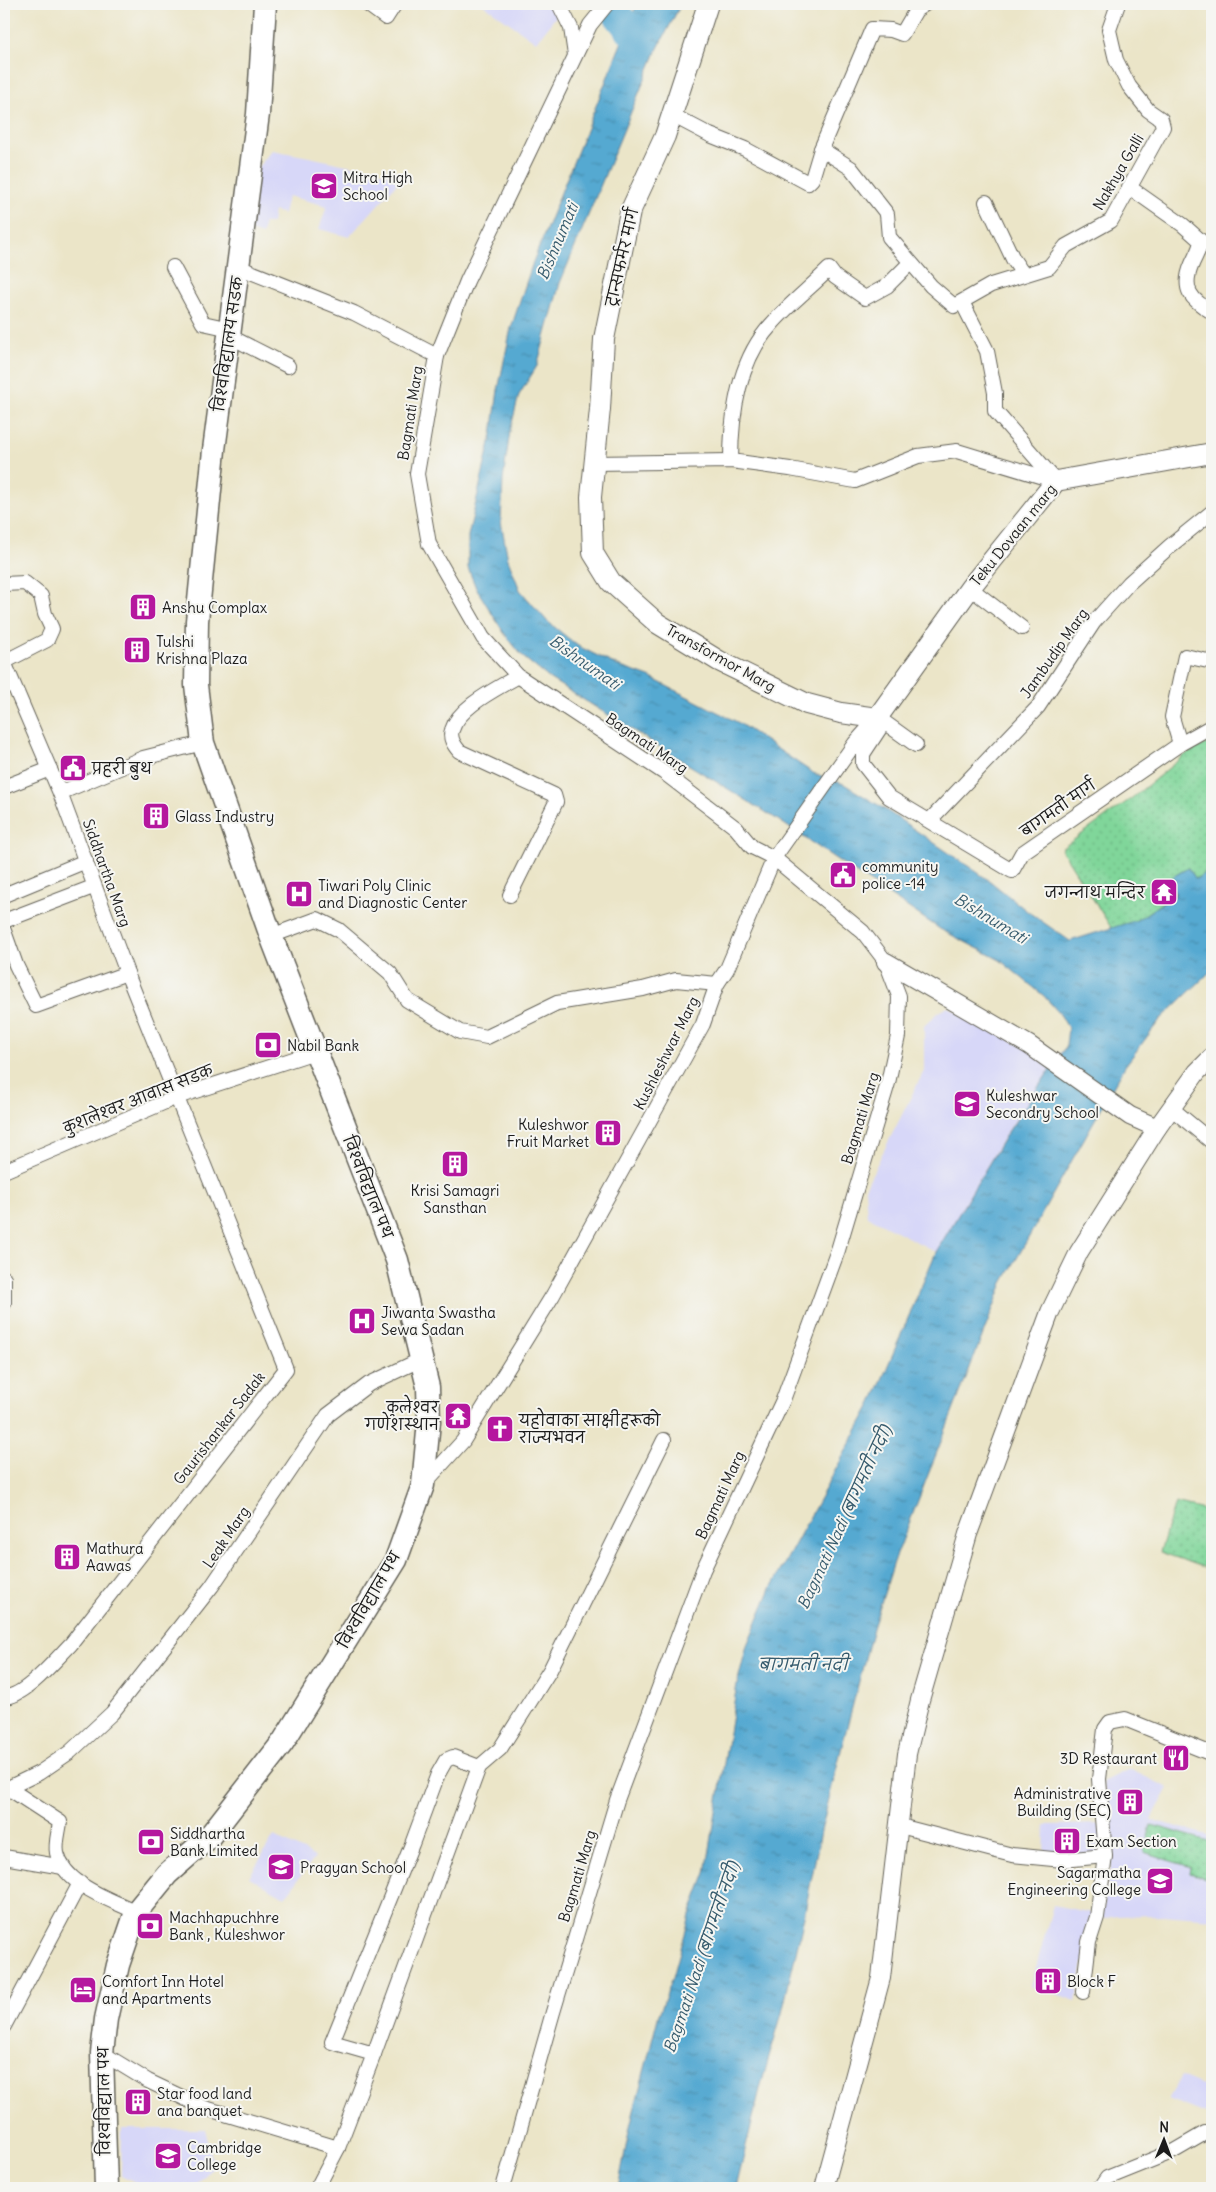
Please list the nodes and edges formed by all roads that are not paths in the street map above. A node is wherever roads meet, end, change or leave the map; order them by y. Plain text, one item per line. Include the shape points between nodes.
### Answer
1 (367, 4) edge
2 (395, 4) edge
3 (559, 4) edge
4 (607, 4) edge
5 (708, 4) edge
6 (926, 4) edge
7 (1118, 4) edge
8 (269, 5) edge
9 (575, 55) junction
10 (672, 115) junction
11 (821, 149) junction
12 (1129, 187) junction
13 (986, 202) dead end
14 (910, 263) junction
15 (173, 267) dead end
16 (238, 267) junction
17 (1023, 274) junction
18 (962, 302) junction
19 (1212, 312) edge
20 (229, 332) junction
21 (437, 356) junction
22 (288, 366) dead end
23 (1212, 453) edge
24 (731, 461) junction
25 (594, 463) junction
26 (1056, 481) junction
27 (1212, 512) edge
28 (4, 584) edge
29 (970, 588) junction
30 (1022, 628) dead end
31 (1212, 660) edge
32 (4, 662) edge
33 (518, 676) junction
34 (880, 720) junction
35 (1212, 726) edge
36 (203, 742) junction
37 (1180, 744) junction
38 (916, 745) dead end
39 (50, 768) junction
40 (4, 787) edge
41 (60, 793) junction
42 (930, 820) junction
43 (774, 858) junction
44 (86, 861) junction
45 (94, 886) junction
46 (4, 895) edge
47 (510, 895) dead end
48 (4, 921) edge
49 (4, 931) edge
50 (271, 936) junction
51 (886, 962) junction
52 (127, 973) junction
53 (717, 984) junction
54 (315, 1052) junction
55 (1212, 1057) edge
56 (177, 1097) junction
57 (1171, 1108) junction
58 (1157, 1128) junction
59 (1212, 1142) edge
60 (4, 1171) edge
61 (4, 1278) edge
62 (4, 1303) edge
63 (422, 1359) junction
64 (664, 1440) dead end
65 (423, 1485) junction
66 (4, 1697) edge
67 (1212, 1754) edge
68 (479, 1767) junction
69 (6, 1788) edge
70 (900, 1826) junction
71 (1105, 1856) junction
72 (4, 1857) edge
73 (63, 1867) junction
74 (80, 1883) junction
75 (136, 1912) junction
76 (1083, 1992) dead end
77 (4, 2026) edge
78 (102, 2053) junction
79 (374, 2054) junction
80 (1212, 2133) edge
81 (338, 2148) junction
82 (106, 2188) edge
83 (317, 2188) edge
84 (503, 2188) edge
85 (824, 2188) edge
86 (1100, 2188) edge

1 - 2 street via 386,18
3 - 9 street via 571,28
4 - 9 street, Bagmati Marg via 590,25
5 - 10 main road, ट्रान्सफर्मर मार्ग
6 - 11 street via 916,10 902,34 872,29
7 - 12 street, Nakhya Galli via 1109,30 1116,60 1129,86 1148,110 1161,119 1162,127
8 - 16 main road, विश्वविद्यालय सडक
9 - 21 street, Bagmati Marg via 467,281
10 - 11 street via 710,136 746,149 808,183
10 - 25 main road, ट्रान्सफर्मर मार्ग via 630,212 604,339
11 - 14 street via 851,168 888,214 889,237
12 - 17 street, Nakhya Galli via 1111,221 1066,246 1048,267
12 - 19 street via 1200,241 1189,270 1188,288 1196,303
13 - 17 street
14 - 18 street via 954,306
14 - 24 street via 887,286 865,298 834,277 829,269 770,325 754,348 742,378 731,426
15 - 20 street via 203,323
16 - 20 main road, विश्वविद्यालय सडक
16 - 21 street via 354,313
17 - 18 street, Nakhya Galli via 991,285
18 - 26 street via 987,351 995,411
20 - 22 street
20 - 36 main road, विश्वविद्यालय सडक via 197,621 196,685
21 - 33 street, Bagmati Marg via 416,474 429,544 483,638
23 - 26 main road, Teku Dovaan marg
24 - 25 street
24 - 26 street via 855,481 918,456 958,451
25 - 34 main road, Transformor Marg via 591,497 593,553 610,582 657,623 719,661 807,704
26 - 29 main road, Teku Dovaan marg
27 - 42 street, Jambudip Marg via 1170,546 1094,622 1038,707
28 - 32 street via 25,583 41,596 52,630 47,640
29 - 30 street
29 - 34 main road, Teku Dovaan marg
31 - 37 street via 1185,656 1172,717
32 - 39 street, Siddhartha Marg
33 - 43 street, Bagmati Marg via 663,772 736,828 752,847
33 - 47 street via 470,706 452,729 452,740 459,751 554,795 556,802
34 - 38 street
34 - 42 street via 863,754 864,764 889,797
34 - 43 street via 855,743
35 - 37 street, बागमती मार्ग
36 - 41 street via 143,758
36 - 50 main road, विश्वविद्याल पथ
37 - 42 street, बागमती मार्ग via 1022,853 1012,871
39 - 40 street
39 - 41 street, Siddhartha Marg
41 - 44 street, Siddhartha Marg
43 - 51 street, Bagmati Marg via 863,932
43 - 53 street via 727,969
44 - 45 street, Siddhartha Marg
44 - 46 street
45 - 48 street
45 - 52 street, Siddhartha Marg
49 - 52 street via 36,1006
50 - 53 street, Kushleshwar Marg via 317,919 339,930 390,974 407,1000 460,1032 487,1037 557,1003 643,989 676,980
50 - 54 main road, विश्वविद्याल पथ
51 - 58 street via 1029,1045 1130,1116
51 - 84 street, Bagmati Marg via 899,996 898,1036 888,1083 838,1250 783,1400 703,1570 617,1800
52 - 56 street, Siddhartha Marg
53 - 65 street, Kushleshwar Marg via 702,1024 553,1295 463,1441
54 - 56 street, कुशलेश्वर आवास सडक
54 - 63 main road, विश्वविद्याल पथ via 397,1260
55 - 57 street
56 - 60 street, कुशलेश्वर आवास सडक
56 - 66 street, Gaurishankar Sadak via 286,1369 71,1644 31,1684 10,1697
57 - 58 street
57 - 59 street
58 - 70 street via 1080,1252 1050,1312 1017,1400 968,1534 920,1700 907,1754
61 - 62 street
63 - 65 main road, विश्वविद्याल पथ via 428,1387 429,1421
63 - 69 street, Leak Marg via 370,1384 328,1415 212,1586 112,1713 70,1752 39,1773
64 - 68 street via 550,1670 500,1750
65 - 75 main road, विश्वविद्याल पथ via 396,1560 283,1742 209,1837 167,1874
67 - 71 street via 1126,1719 1110,1722 1105,1729 1099,1779
68 - 79 street
68 - 79 street via 453,1757 442,1767 332,2042
69 - 73 street via 60,1822 57,1851
70 - 71 street via 1012,1855 1063,1860
70 - 85 street via 881,1978
71 - 76 street
72 - 73 street
73 - 74 street
74 - 75 street
74 - 77 street
75 - 78 main road, विश्वविद्याल पथ via 118,1965
78 - 81 street via 148,2081 205,2108
78 - 82 main road, विश्वविद्याल पथ
79 - 81 street
80 - 86 street via 1205,2132 1174,2151 1107,2178
81 - 83 street

